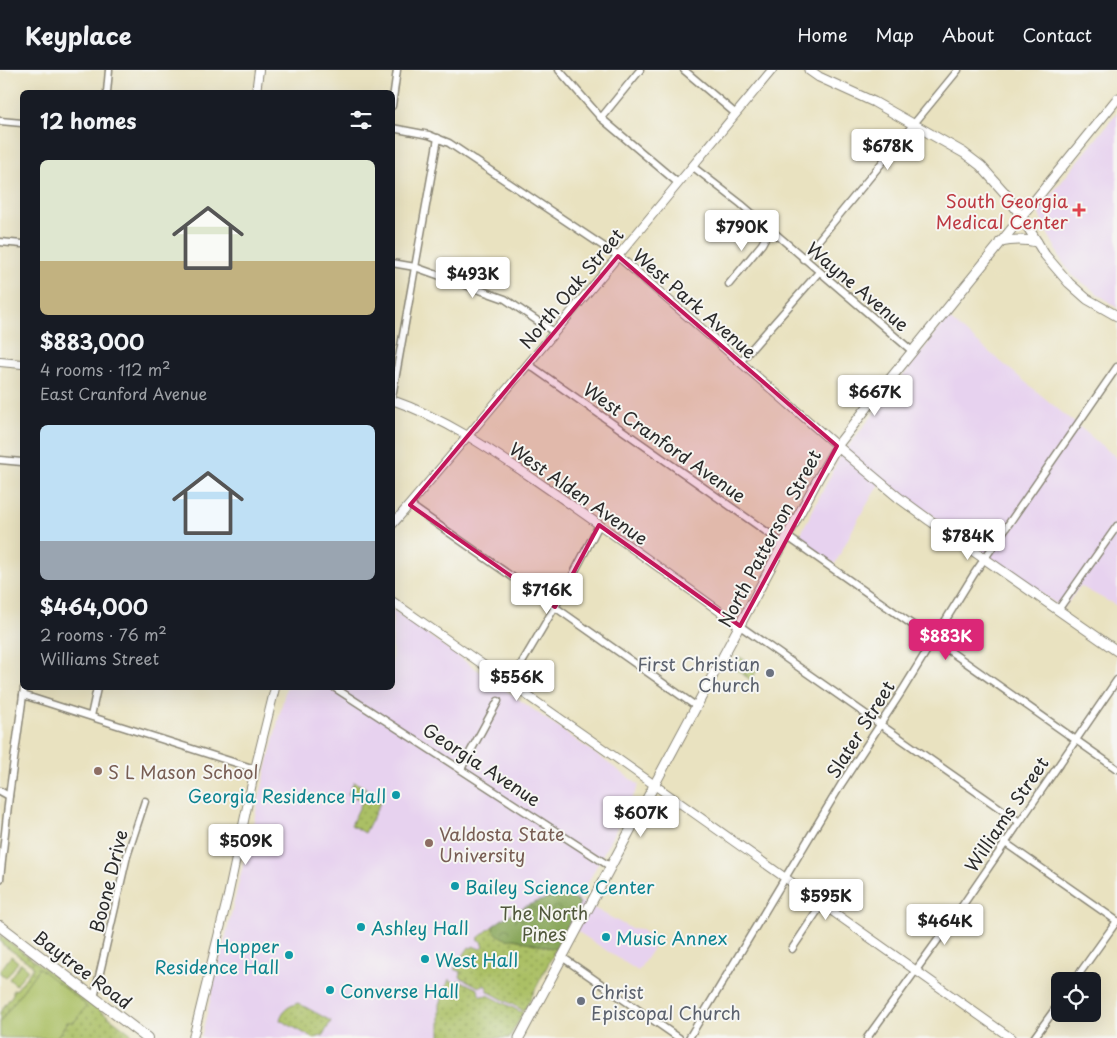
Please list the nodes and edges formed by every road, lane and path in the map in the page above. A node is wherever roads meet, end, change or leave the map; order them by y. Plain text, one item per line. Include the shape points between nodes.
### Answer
1 (109, 70) edge
2 (259, 70) edge
3 (397, 70) edge
4 (559, 70) edge
5 (640, 70) edge
6 (684, 70) edge
7 (772, 70) edge
8 (809, 70) edge
9 (958, 70) edge
10 (107, 90) edge
11 (256, 90) edge
12 (394, 90) edge
13 (1117, 99) edge
14 (736, 114) junction
15 (601, 118) junction
16 (0, 121) edge
17 (20, 123) edge
18 (913, 124) junction
19 (395, 129) edge
20 (438, 138) junction
21 (692, 166) junction
22 (678, 183) junction
23 (1021, 216) junction
24 (770, 229) junction
25 (0, 242) edge
26 (1000, 242) junction
27 (1037, 242) junction
28 (20, 244) edge
29 (618, 256) junction
30 (803, 259) junction
31 (395, 264) edge
32 (415, 267) junction
33 (819, 272) junction
34 (729, 284) dead end
35 (1117, 316) edge
36 (554, 332) junction
37 (912, 351) junction
38 (740, 361) junction
39 (0, 362) edge
40 (20, 364) edge
41 (528, 364) junction
42 (1117, 367) edge
43 (395, 381) edge
44 (395, 399) edge
45 (469, 437) junction
46 (837, 446) junction
47 (0, 460) edge
48 (20, 462) edge
49 (410, 505) junction
50 (395, 522) edge
51 (599, 524) junction
52 (1117, 526) edge
53 (786, 540) junction
54 (984, 558) junction
55 (395, 602) edge
56 (555, 608) junction
57 (1058, 610) junction
58 (740, 626) junction
59 (933, 639) junction
60 (1117, 651) edge
61 (1117, 680) edge
62 (510, 683) junction
63 (97, 690) edge
64 (275, 690) edge
65 (338, 690) edge
66 (24, 691) edge
67 (498, 701) dead end
68 (697, 707) junction
69 (91, 716) junction
70 (881, 724) junction
71 (1075, 739) junction
72 (255, 769) junction
73 (461, 769) junction
74 (1117, 769) edge
75 (654, 785) junction
76 (0, 790) edge
77 (9, 796) junction
78 (145, 800) dead end
79 (1018, 821) junction
80 (1004, 842) junction
81 (611, 867) junction
82 (785, 878) junction
83 (0, 879) edge
84 (822, 904) junction
85 (1117, 921) edge
86 (0, 926) edge
87 (792, 949) dead end
88 (562, 957) junction
89 (915, 970) junction
90 (1080, 972) edge
91 (94, 998) junction
92 (1051, 1014) edge
93 (147, 1038) edge
94 (193, 1038) edge
95 (519, 1038) edge
96 (679, 1038) edge
97 (689, 1038) edge
98 (867, 1038) edge
99 (1011, 1038) edge
100 (1034, 1038) edge

1 - 10 street
2 - 11 street
3 - 12 street
4 - 15 street
5 - 15 street
6 - 14 street
7 - 14 street, North Oak Street
8 - 18 main road
9 - 18 street
13 - 23 main road, North Patterson Street
14 - 21 street, North Oak Street
15 - 22 street
16 - 17 street
18 - 23 main road via 981,166
18 - 30 street
19 - 20 street, West Park Avenue
20 - 29 street, West Park Avenue
20 - 32 street
21 - 22 street, North Oak Street
21 - 24 street, Wayne Avenue
22 - 29 street, North Oak Street
23 - 26 main road, North Patterson Street
23 - 27 main road
24 - 30 street, Wayne Avenue
24 - 34 street via 762,244
25 - 28 street
26 - 27 main road via 1013,239
26 - 37 main road, North Patterson Street
27 - 35 main road via 1069,284
29 - 36 street, North Oak Street
29 - 38 street, West Park Avenue
30 - 33 street, Wayne Avenue
31 - 32 street
32 - 36 street via 505,299
32 - 43 street
33 - 37 street, Wayne Avenue
33 - 38 street
36 - 41 street, North Oak Street
37 - 46 main road, North Patterson Street
38 - 46 street, West Park Avenue
39 - 40 street
41 - 45 street, North Oak Street
41 - 53 street, West Cranford Avenue
42 - 54 street, Slater Street
44 - 45 street, West Alden Avenue
45 - 49 street, North Oak Street
45 - 51 street, West Alden Avenue
46 - 53 main road, North Patterson Street
46 - 54 main road via 899,498
47 - 48 street
49 - 50 street, North Oak Street
49 - 56 street
51 - 56 street
51 - 58 street, West Alden Avenue
52 - 57 street
53 - 58 main road, North Patterson Street
53 - 59 street, West Cranford Avenue
54 - 57 main road
54 - 59 street, Slater Street
55 - 62 street
56 - 62 street
56 - 68 street
57 - 60 main road
58 - 68 main road, North Patterson Street
58 - 70 street
59 - 70 street, Slater Street
59 - 71 street, West Cranford Avenue
61 - 71 street, Williams Street
62 - 75 street
63 - 69 street
64 - 72 street
65 - 73 street, Georgia Avenue
66 - 69 street
66 - 77 street
67 - 73 street
68 - 75 main road, North Patterson Street
69 - 72 street
70 - 79 street
70 - 82 street, Slater Street
71 - 74 street, West Cranford Avenue
71 - 79 street, Williams Street
72 - 94 street
73 - 81 street, Georgia Avenue
75 - 81 main road, North Patterson Street
75 - 82 street
76 - 77 street
77 - 83 street
78 - 91 street, Boone Drive via 127,856
79 - 80 street, Williams Street
80 - 85 street
80 - 89 street, Williams Street
81 - 88 main road, North Patterson Street
82 - 84 street
82 - 97 street, Slater Street
84 - 87 street
84 - 89 street
85 - 90 street
86 - 91 main road, Baytree Road
88 - 95 main road, North Patterson Street
88 - 96 street
89 - 98 street, Williams Street
89 - 99 street
91 - 93 main road, Baytree Road
92 - 100 street

